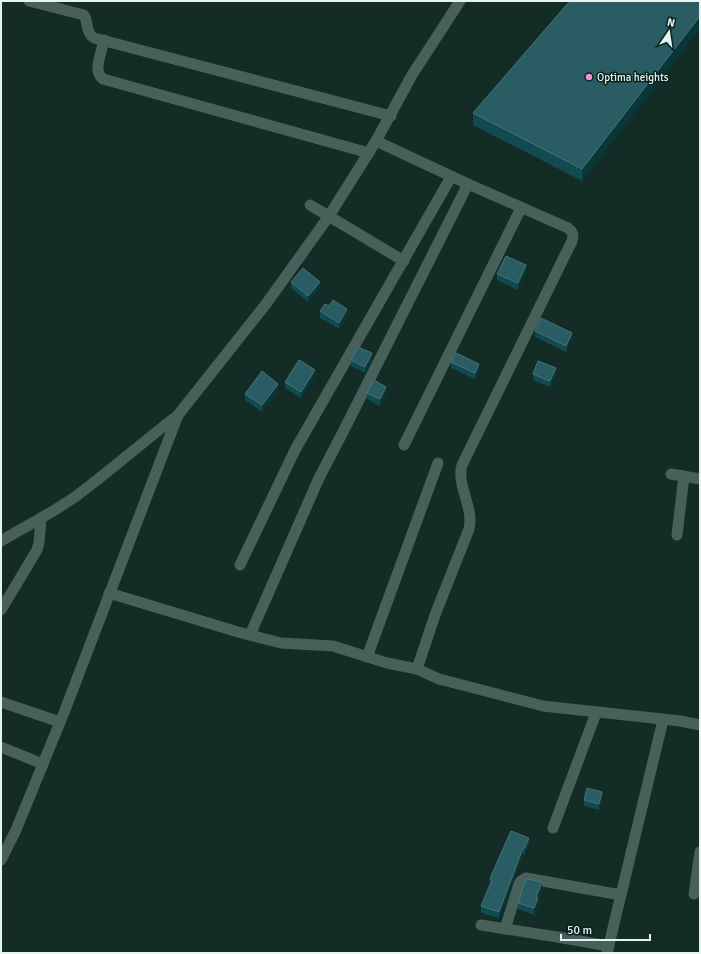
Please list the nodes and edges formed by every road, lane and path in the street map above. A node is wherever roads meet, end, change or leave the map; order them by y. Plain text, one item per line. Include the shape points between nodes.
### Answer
1 (30, 1) edge
2 (460, 1) edge
3 (104, 40) junction
4 (391, 116) junction
5 (376, 141) junction
6 (369, 153) junction
7 (451, 176) junction
8 (468, 184) junction
9 (310, 205) dead end
10 (521, 208) junction
11 (329, 216) junction
12 (404, 261) junction
13 (178, 415) junction
14 (404, 445) dead end
15 (438, 462) dead end
16 (671, 474) dead end
17 (684, 476) junction
18 (700, 479) edge
19 (40, 518) junction
20 (677, 535) dead end
21 (1, 541) edge
22 (240, 565) dead end
23 (109, 593) junction
24 (1, 610) edge
25 (250, 635) junction
26 (366, 657) junction
27 (417, 669) junction
28 (1, 702) edge
29 (596, 712) junction
30 (663, 720) junction
31 (60, 722) junction
32 (700, 725) edge
33 (1, 747) edge
34 (43, 764) junction
35 (553, 828) dead end
36 (700, 852) edge
37 (1, 860) edge
38 (694, 894) dead end
39 (620, 895) junction
40 (481, 925) dead end
41 (505, 929) junction
42 (608, 950) edge

1 - 3 street via 84,15 91,35
2 - 4 street via 412,75
3 - 4 street
3 - 6 street via 97,69 103,79
4 - 5 street
5 - 6 street
5 - 7 street
6 - 11 street
7 - 8 street
7 - 12 street
8 - 10 street
8 - 25 street via 319,478
9 - 11 street
10 - 14 street
10 - 27 street via 568,228 573,234 572,241 462,465 460,475 471,520
11 - 12 street
11 - 13 street via 266,304
12 - 22 street via 295,450
13 - 19 street via 74,498
13 - 23 street
15 - 26 street
16 - 17 street
17 - 18 street
17 - 20 street
19 - 21 street
19 - 24 street via 40,543
23 - 25 street
23 - 31 street
25 - 26 street via 290,644 333,646
26 - 27 street
27 - 29 street via 439,679 543,706
28 - 31 street
29 - 30 street
29 - 35 street
30 - 32 street
30 - 39 street
31 - 34 street
33 - 34 street
34 - 37 street
36 - 38 street
39 - 41 street via 526,878 519,884
39 - 42 street
40 - 41 street
41 - 42 street via 557,937

